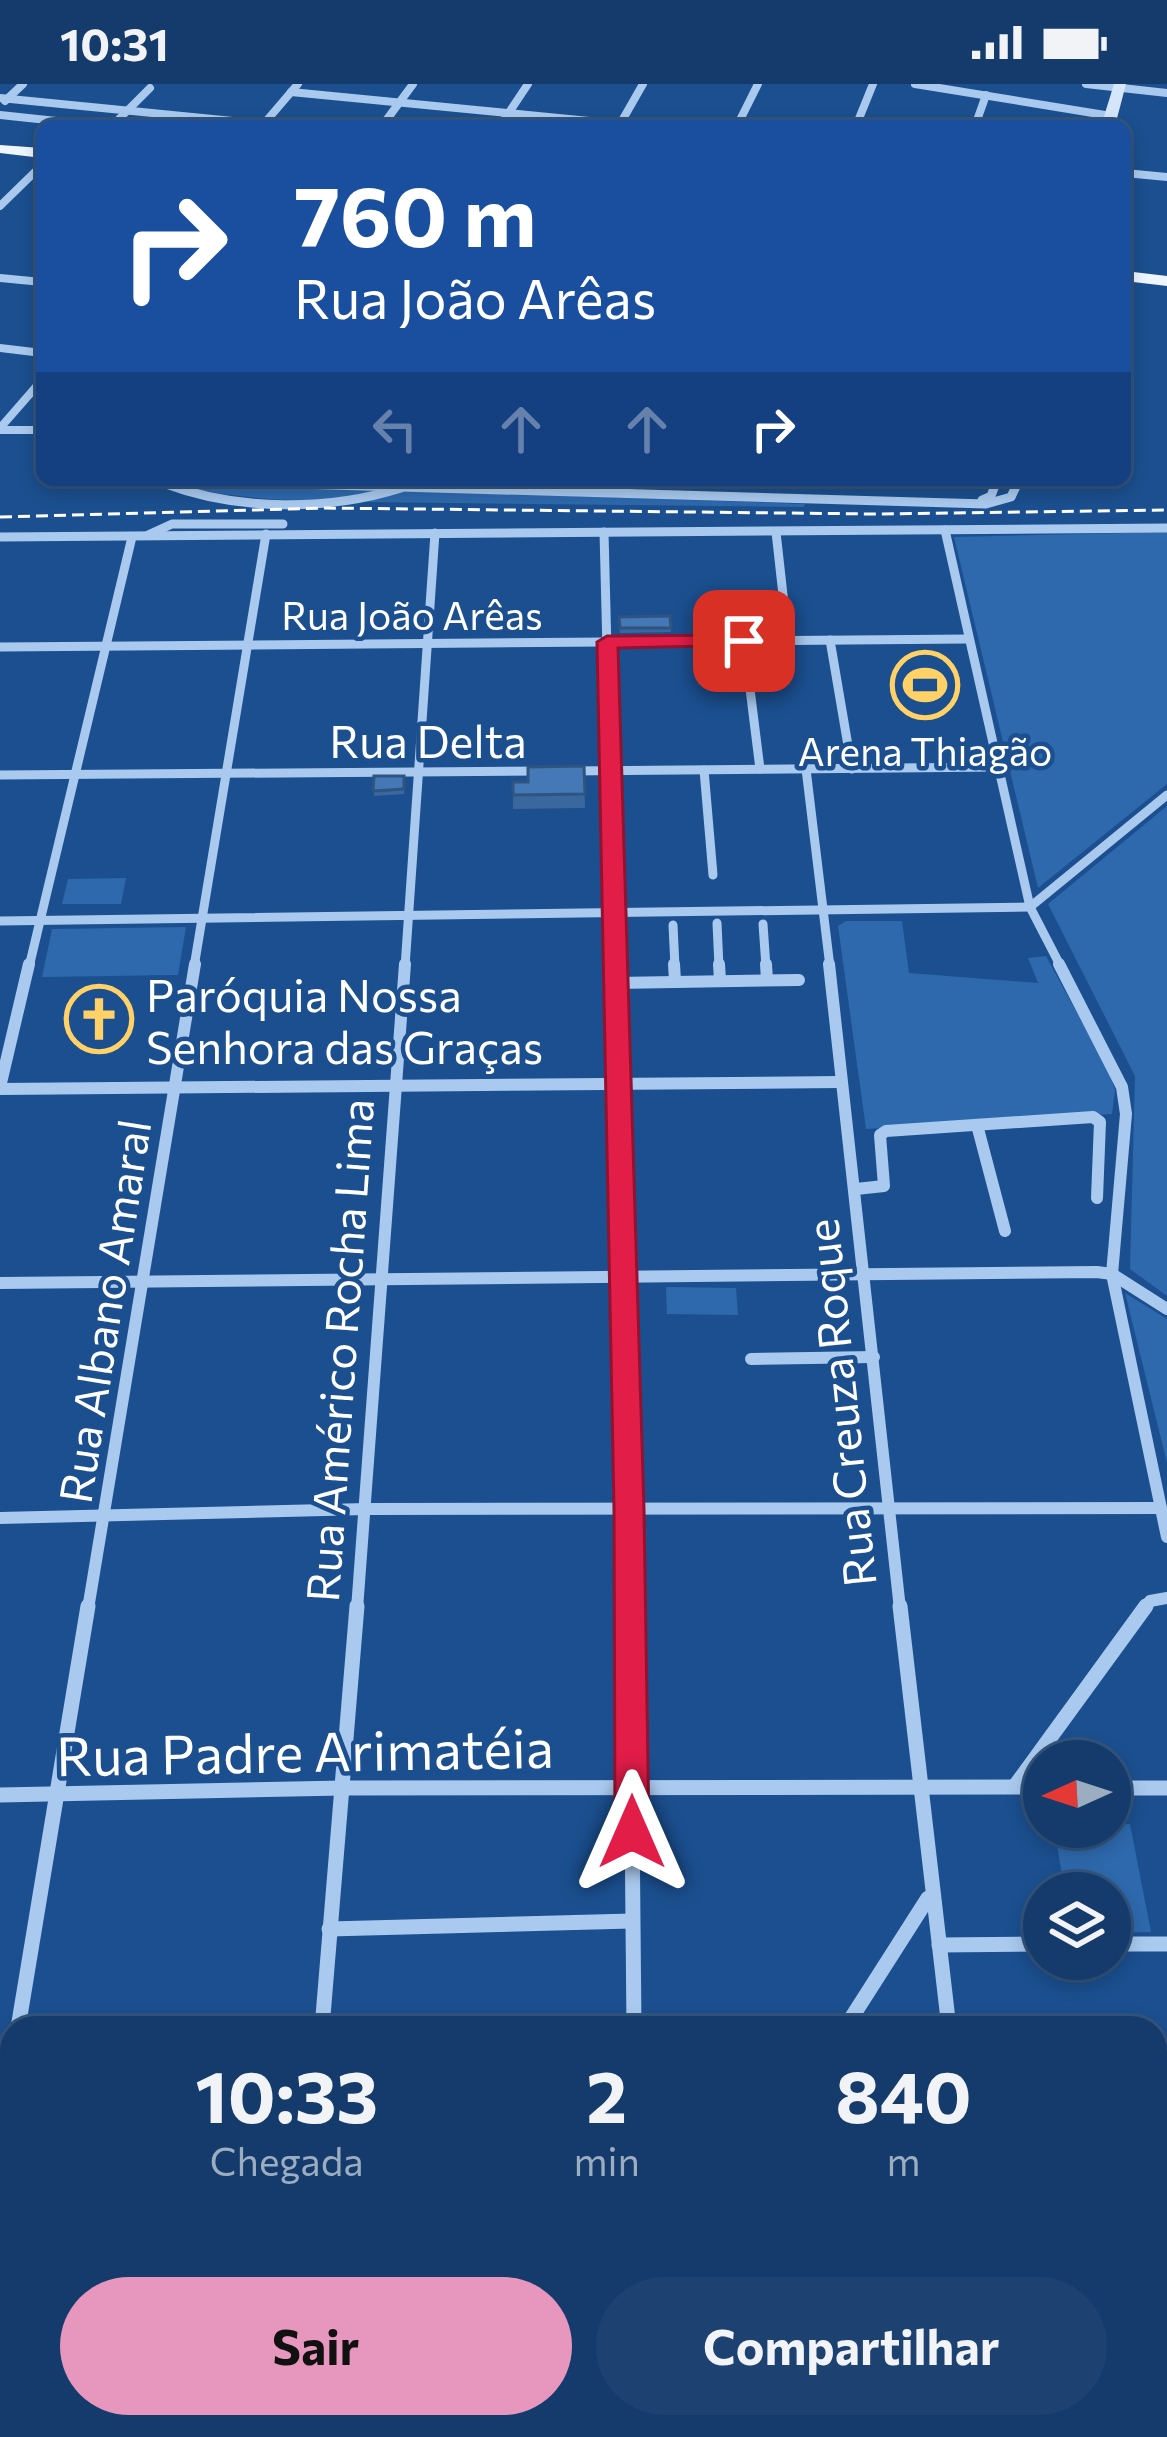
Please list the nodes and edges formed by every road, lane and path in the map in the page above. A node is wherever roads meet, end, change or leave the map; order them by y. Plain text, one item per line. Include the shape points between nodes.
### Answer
1 (23, 84) edge
2 (298, 84) edge
3 (378, 84) edge
4 (413, 84) edge
5 (528, 84) edge
6 (644, 84) edge
7 (758, 84) edge
8 (873, 84) edge
9 (915, 84) edge
10 (1086, 84) edge
11 (1111, 86) edge
12 (150, 88) dead end
13 (291, 92) junction
14 (1167, 93) edge
15 (986, 95) junction
16 (367, 100) junction
17 (2, 101) edge
18 (400, 103) junction
19 (127, 111) junction
20 (508, 113) junction
21 (0, 115) edge
22 (47, 120) edge
23 (118, 120) edge
24 (214, 120) edge
25 (266, 120) edge
26 (387, 120) edge
27 (504, 120) edge
28 (573, 120) edge
29 (623, 120) edge
30 (739, 120) edge
31 (858, 120) edge
32 (977, 120) edge
33 (1102, 120) edge
34 (0, 153) edge
35 (36, 159) edge
36 (36, 167) edge
37 (1131, 174) edge
38 (1167, 177) edge
39 (0, 206) edge
40 (1131, 267) edge
41 (1167, 270) edge
42 (1131, 277) edge
43 (0, 278) edge
44 (36, 281) edge
45 (1167, 281) edge
46 (0, 348) edge
47 (36, 352) edge
48 (36, 387) edge
49 (0, 429) edge
50 (36, 430) edge
51 (173, 486) edge
52 (325, 486) edge
53 (995, 486) edge
54 (1015, 486) edge
55 (402, 487) dead end
56 (975, 502) junction
57 (283, 524) dead end
58 (1167, 528) edge
59 (945, 530) junction
60 (604, 532) junction
61 (776, 532) junction
62 (435, 533) junction
63 (266, 534) junction
64 (0, 537) edge
65 (138, 537) junction
66 (968, 639) junction
67 (788, 640) junction
68 (830, 640) junction
69 (744, 641) junction
70 (607, 642) junction
71 (428, 644) junction
72 (247, 645) junction
73 (106, 646) junction
74 (0, 647) edge
75 (1001, 767) junction
76 (806, 769) junction
77 (852, 769) junction
78 (704, 770) junction
79 (760, 770) junction
80 (609, 771) junction
81 (417, 772) junction
82 (226, 773) junction
83 (74, 774) junction
84 (0, 775) edge
85 (1167, 795) edge
86 (713, 875) dead end
87 (1030, 908) junction
88 (820, 910) junction
89 (617, 912) junction
90 (408, 916) junction
91 (200, 920) junction
92 (0, 921) edge
93 (40, 921) junction
94 (717, 923) dead end
95 (763, 924) dead end
96 (673, 925) dead end
97 (720, 980) junction
98 (766, 980) junction
99 (799, 980) dead end
100 (675, 981) junction
101 (616, 983) junction
102 (841, 1082) junction
103 (619, 1084) junction
104 (398, 1085) junction
105 (176, 1087) junction
106 (0, 1088) edge
107 (977, 1125) junction
108 (856, 1189) junction
109 (1097, 1198) dead end
110 (1005, 1231) dead end
111 (863, 1274) junction
112 (1112, 1274) junction
113 (624, 1275) junction
114 (384, 1278) junction
115 (144, 1282) junction
116 (0, 1283) edge
117 (1167, 1309) edge
118 (874, 1358) junction
119 (751, 1359) dead end
120 (889, 1507) junction
121 (1161, 1508) junction
122 (366, 1509) junction
123 (629, 1509) junction
124 (106, 1517) junction
125 (0, 1518) edge
126 (1167, 1537) edge
127 (1167, 1598) edge
128 (919, 1784) junction
129 (1015, 1786) junction
130 (1023, 1786) edge
131 (1131, 1787) edge
132 (343, 1788) junction
133 (632, 1788) junction
134 (1167, 1788) edge
135 (0, 1796) edge
136 (54, 1796) junction
137 (930, 1896) junction
138 (632, 1921) junction
139 (329, 1929) junction
140 (1023, 1944) edge
141 (1131, 1944) edge
142 (1167, 1944) edge
143 (938, 1945) junction
144 (20, 2016) edge
145 (323, 2016) edge
146 (634, 2016) edge
147 (853, 2016) edge
148 (947, 2016) edge

1 - 17 street
2 - 13 street
3 - 16 street
4 - 18 street
5 - 20 street
6 - 29 street
7 - 30 street
8 - 31 street
9 - 15 street
10 - 11 street
11 - 14 street
11 - 33 main road
12 - 19 street
13 - 16 street
13 - 25 street
15 - 32 street
15 - 33 street
16 - 18 street
17 - 19 street
18 - 20 street
18 - 26 street
19 - 23 street
19 - 24 street
20 - 27 street
20 - 28 street
21 - 22 street
34 - 35 main road
36 - 39 street
37 - 38 street
40 - 41 main road
42 - 45 main road
43 - 44 street
46 - 47 street
48 - 49 street
49 - 50 street
51 - 55 street via 236,500 366,498
52 - 56 street
53 - 56 street
54 - 56 street via 1005,501
57 - 65 street via 172,524
58 - 59 street
59 - 61 street
59 - 66 street
60 - 61 street
60 - 62 street
60 - 70 street
61 - 67 street
62 - 63 street
62 - 71 street, Rua Américo Rocha Lima
63 - 65 street
63 - 72 street, Rua Albano Amaral
64 - 65 street
65 - 73 street
66 - 68 street, Rua João Arêas
66 - 75 street
67 - 68 street, Rua João Arêas
67 - 69 street, Rua João Arêas
68 - 77 street
69 - 70 street, Rua João Arêas
69 - 79 street
70 - 71 street, Rua João Arêas
70 - 80 street
71 - 72 street, Rua João Arêas
71 - 81 street, Rua Américo Rocha Lima
72 - 73 street, Rua João Arêas
72 - 82 street, Rua Albano Amaral
73 - 74 street, Rua João Arêas
73 - 83 street
75 - 77 street, Rua Delta
75 - 87 street
76 - 77 street, Rua Delta
76 - 79 street, Rua Delta
76 - 88 street, Rua Creuza Roque
78 - 79 street, Rua Delta
78 - 80 street, Rua Delta
78 - 86 street
80 - 81 street, Rua Delta
80 - 89 street
81 - 82 street, Rua Delta
81 - 90 street, Rua Américo Rocha Lima
82 - 83 street, Rua Delta
82 - 91 street, Rua Albano Amaral
83 - 84 street, Rua Delta
83 - 93 street
85 - 87 street
87 - 88 street
87 - 112 street via 1122,1087
88 - 89 street
88 - 102 street, Rua Creuza Roque
89 - 90 street
89 - 101 street
90 - 91 street
90 - 104 street, Rua Américo Rocha Lima
91 - 93 street
91 - 105 street, Rua Albano Amaral
92 - 93 street
93 - 106 street
94 - 97 street
95 - 98 street
96 - 100 street
97 - 98 street
97 - 100 street
98 - 99 street
100 - 101 street
101 - 103 street
102 - 103 street
102 - 108 street, Rua Creuza Roque
103 - 104 street
103 - 113 street
104 - 105 street
104 - 114 street, Rua Américo Rocha Lima
105 - 106 street
105 - 115 street, Rua Albano Amaral
107 - 108 street via 883,1132 884,1186
107 - 109 street via 1096,1118
107 - 110 street
108 - 111 street, Rua Creuza Roque
111 - 112 street
111 - 113 street
111 - 118 street, Rua Creuza Roque
112 - 117 street
112 - 121 street
113 - 114 street
113 - 123 street
114 - 115 street
114 - 122 street, Rua Américo Rocha Lima
115 - 116 street
115 - 124 street, Rua Albano Amaral
118 - 119 street
118 - 120 street, Rua Creuza Roque
120 - 121 street
120 - 123 street
120 - 128 street, Rua Creuza Roque
121 - 126 street
122 - 123 street
122 - 124 street
122 - 132 street, Rua Américo Rocha Lima
123 - 133 street
124 - 125 street
124 - 136 street, Rua Albano Amaral
127 - 129 street via 1150,1601
128 - 129 street, Rua Padre Arimatéia
128 - 133 street, Rua Padre Arimatéia
128 - 137 street, Rua Creuza Roque
129 - 130 street, Rua Padre Arimatéia
131 - 134 street
132 - 133 street, Rua Padre Arimatéia
132 - 136 street, Rua Padre Arimatéia
132 - 139 street, Rua Américo Rocha Lima
133 - 138 street
135 - 136 street, Rua Padre Arimatéia
136 - 144 street, Rua Albano Amaral
137 - 143 street, Rua Creuza Roque
137 - 147 street
138 - 139 street
138 - 146 street
139 - 145 street, Rua Américo Rocha Lima
140 - 143 street
141 - 142 street
143 - 148 street, Rua Creuza Roque

